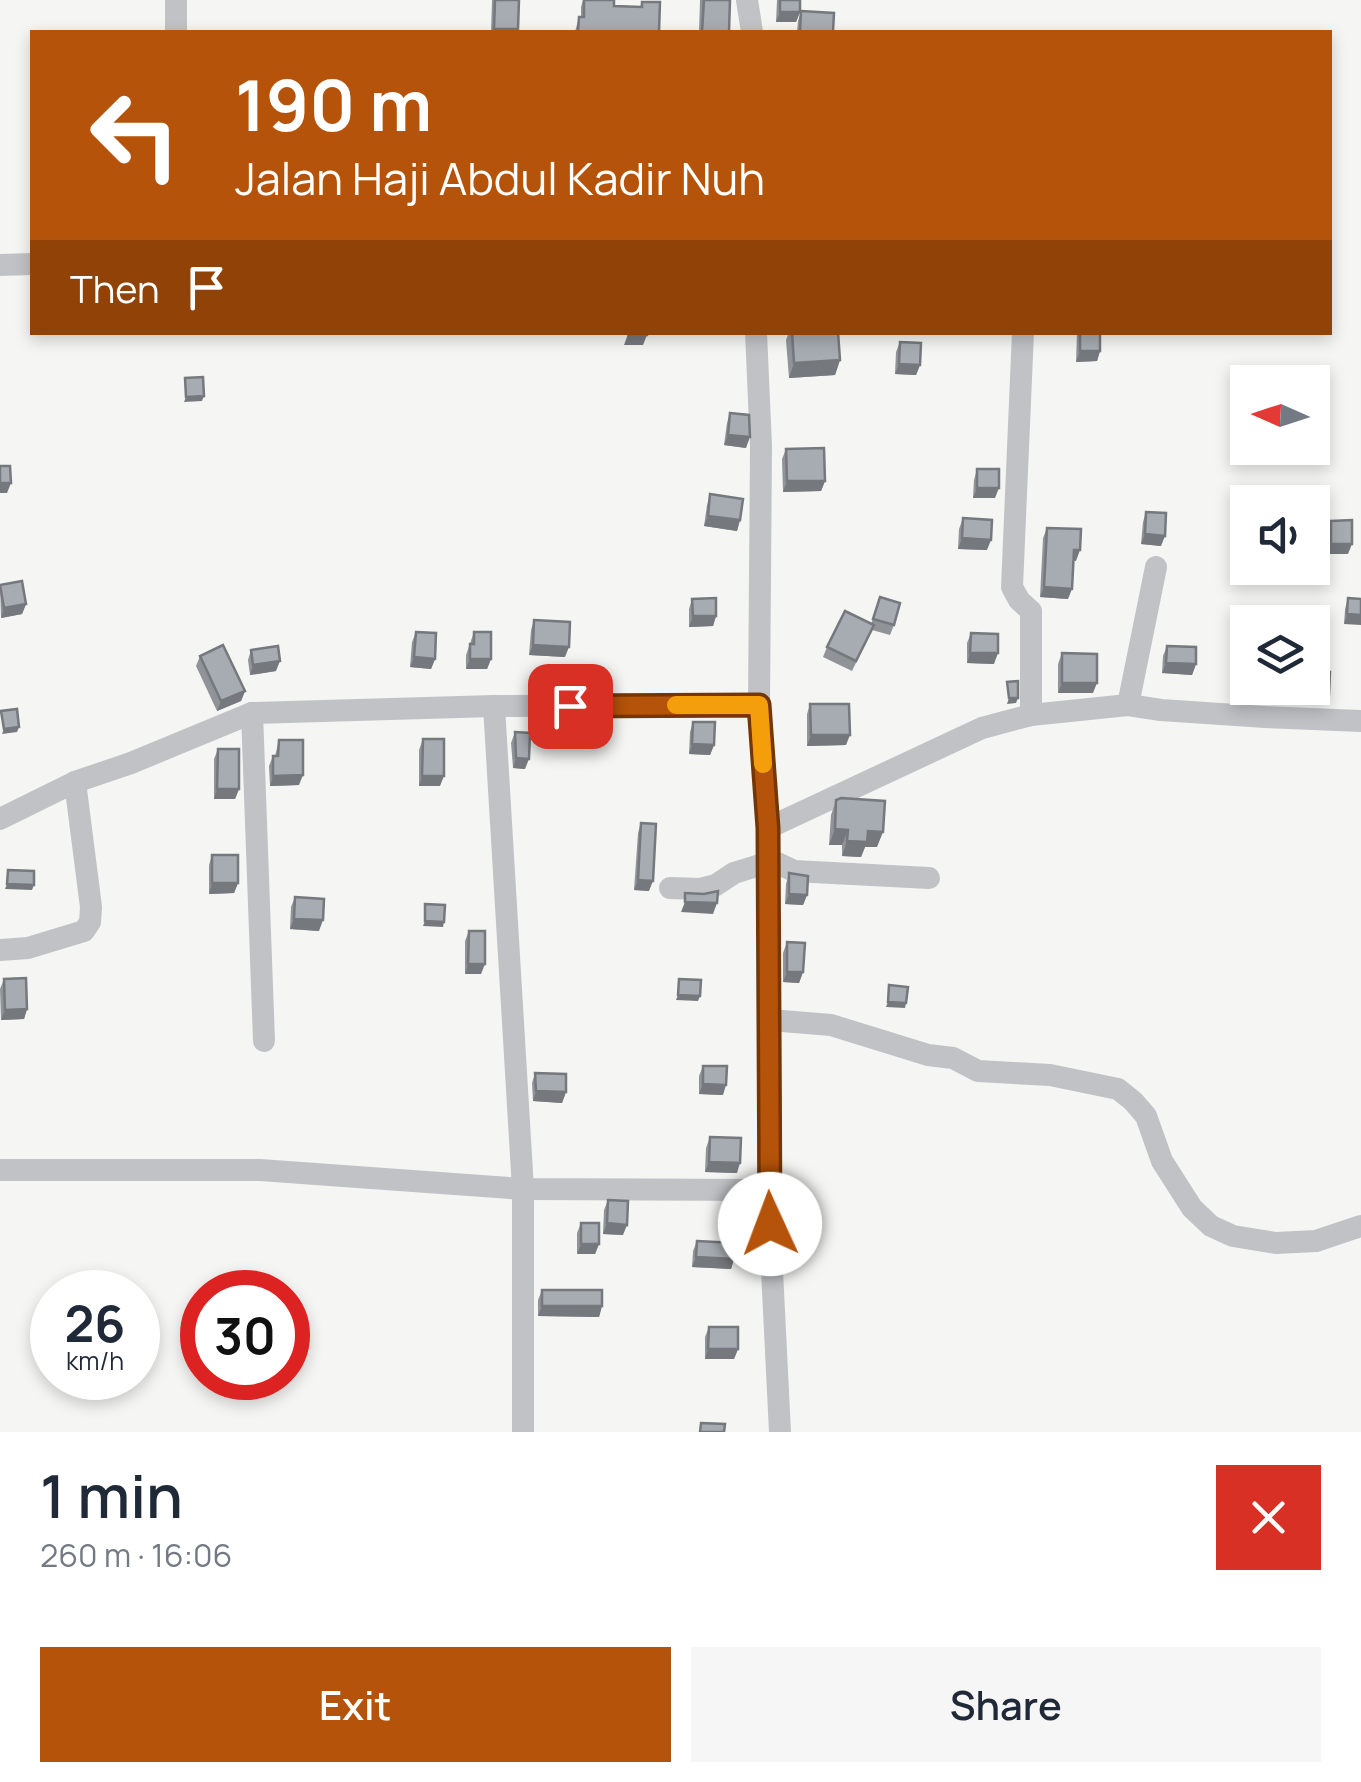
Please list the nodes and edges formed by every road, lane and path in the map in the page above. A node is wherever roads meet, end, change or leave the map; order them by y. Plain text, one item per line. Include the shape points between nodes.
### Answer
1 (198, 0) edge
2 (747, 0) edge
3 (176, 1) edge
4 (176, 30) edge
5 (752, 30) edge
6 (30, 264) edge
7 (0, 265) edge
8 (756, 335) edge
9 (1023, 335) edge
10 (1156, 566) dead end
11 (759, 705) junction
12 (1128, 705) junction
13 (494, 706) junction
14 (252, 714) junction
15 (1031, 715) junction
16 (1361, 721) edge
17 (75, 782) junction
18 (0, 819) edge
19 (768, 828) junction
20 (768, 862) junction
21 (929, 878) dead end
22 (670, 888) dead end
23 (0, 950) edge
24 (770, 1020) junction
25 (264, 1041) dead end
26 (0, 1170) edge
27 (523, 1189) junction
28 (768, 1190) junction
29 (1361, 1226) edge
30 (523, 1432) edge
31 (780, 1432) edge

1 - 3 street
2 - 5 street
3 - 4 street
6 - 7 street
8 - 11 street
9 - 15 street via 1012,587 1031,611
10 - 12 street
11 - 13 street
11 - 19 street
12 - 15 street
12 - 16 street
13 - 14 street
13 - 27 street
14 - 17 street
14 - 25 street
15 - 19 street via 982,728
17 - 18 street
17 - 23 street via 90,922 84,931
19 - 20 street
20 - 21 street via 794,871
20 - 22 street via 716,885
20 - 24 street
24 - 28 street
24 - 29 street via 831,1025 978,1071 1050,1075 1118,1089 1146,1116 1162,1161 1192,1208 1234,1236 1316,1241
26 - 27 street via 260,1170
27 - 28 street
27 - 30 street
28 - 31 street

